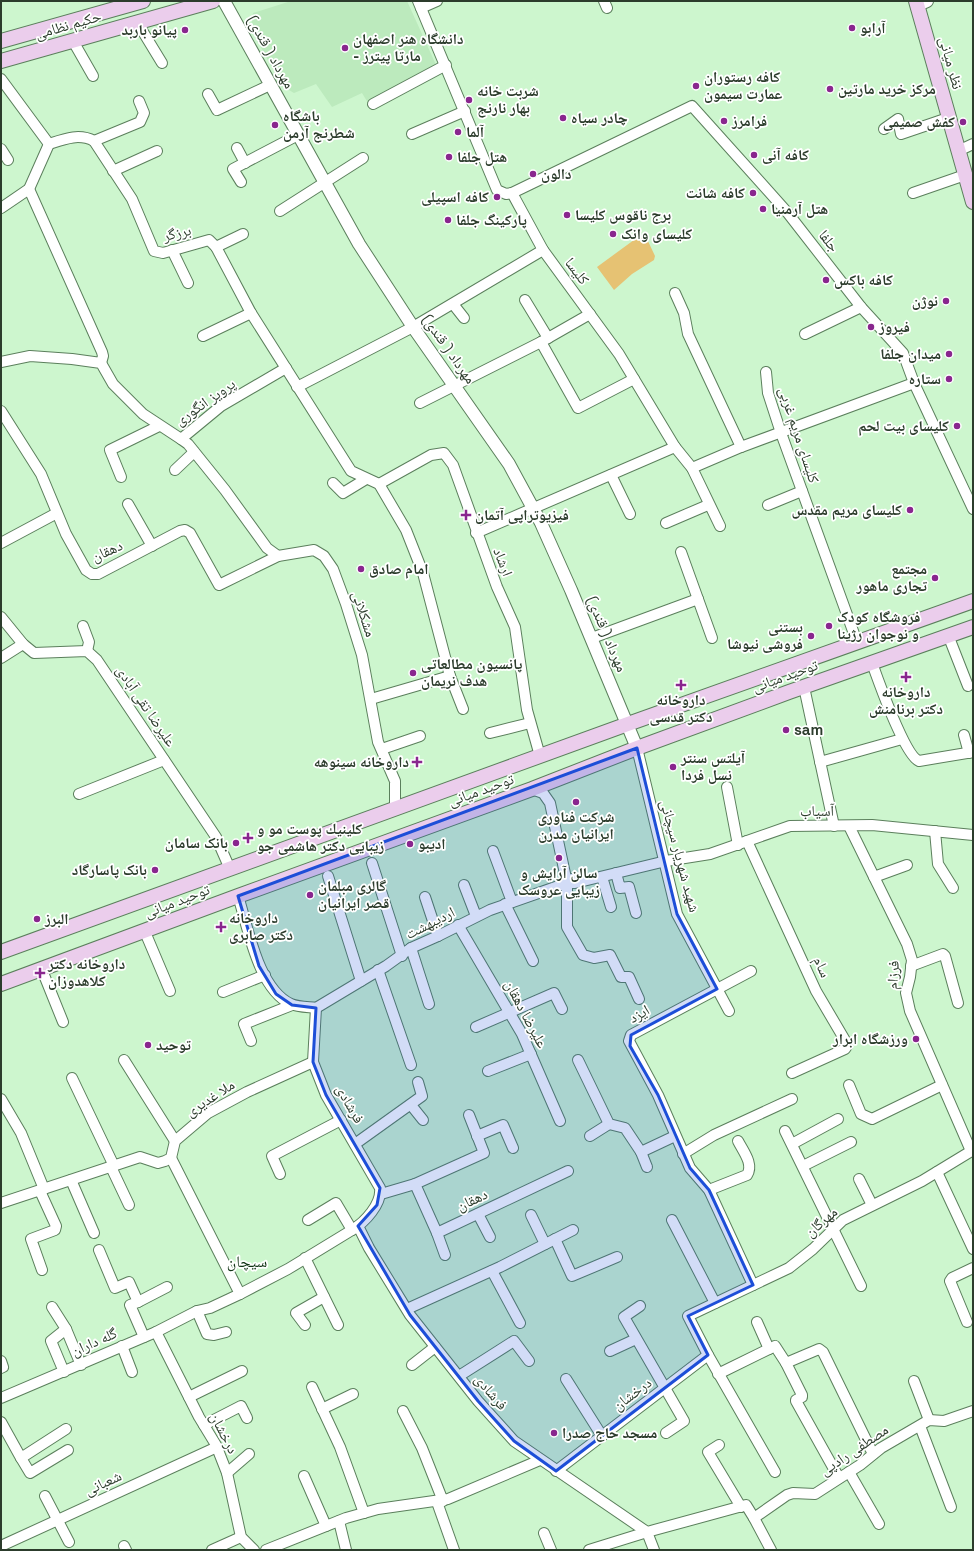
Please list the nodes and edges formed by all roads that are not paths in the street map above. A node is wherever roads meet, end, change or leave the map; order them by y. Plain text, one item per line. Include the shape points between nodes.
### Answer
1 (143, 1) edge
2 (213, 1) edge
3 (224, 1) edge
4 (437, 1) edge
5 (920, 2) edge
6 (420, 5) edge
7 (136, 22) junction
8 (73, 41) junction
9 (1, 42) edge
10 (1, 61) edge
11 (162, 63) dead end
12 (446, 65) junction
13 (93, 76) dead end
14 (1, 79) edge
15 (270, 84) junction
16 (208, 94) dead end
17 (139, 101) dead end
18 (373, 104) dead end
19 (465, 110) junction
20 (948, 118) junction
21 (884, 129) dead end
22 (412, 134) dead end
23 (298, 135) junction
24 (94, 141) junction
25 (49, 144) junction
26 (973, 144) edge
27 (237, 148) dead end
28 (1, 149) edge
29 (958, 151) junction
30 (157, 152) dead end
31 (362, 158) dead end
32 (8, 160) dead end
33 (245, 163) junction
34 (113, 171) junction
35 (965, 175) junction
36 (241, 182) dead end
37 (325, 184) junction
38 (28, 189) junction
39 (512, 193) junction
40 (913, 193) dead end
41 (973, 202) edge
42 (1, 208) edge
43 (280, 211) dead end
44 (243, 234) dead end
45 (216, 247) junction
46 (172, 250) junction
47 (542, 250) junction
48 (188, 283) dead end
49 (675, 293) dead end
50 (525, 300) dead end
51 (453, 304) junction
52 (861, 307) junction
53 (251, 313) junction
54 (590, 314) junction
55 (464, 318) dead end
56 (414, 328) junction
57 (805, 334) dead end
58 (203, 336) dead end
59 (545, 340) junction
60 (1, 362) edge
61 (100, 363) junction
62 (286, 368) junction
63 (766, 372) dead end
64 (634, 379) junction
65 (914, 383) junction
66 (456, 386) junction
67 (297, 387) junction
68 (420, 403) dead end
69 (1, 411) edge
70 (159, 426) junction
71 (781, 432) junction
72 (181, 439) junction
73 (675, 446) junction
74 (741, 447) junction
75 (194, 452) junction
76 (692, 468) junction
77 (175, 470) dead end
78 (611, 475) junction
79 (121, 477) dead end
80 (366, 478) junction
81 (333, 483) dead end
82 (379, 484) junction
83 (802, 491) junction
84 (128, 504) dead end
85 (708, 505) junction
86 (768, 505) dead end
87 (534, 509) junction
88 (973, 509) edge
89 (57, 513) junction
90 (630, 514) dead end
91 (666, 523) dead end
92 (720, 526) dead end
93 (476, 533) junction
94 (1, 543) edge
95 (152, 546) junction
96 (681, 552) dead end
97 (278, 556) junction
98 (698, 599) junction
99 (973, 601) edge
100 (1, 617) edge
101 (82, 626) dead end
102 (973, 627) edge
103 (948, 635) junction
104 (592, 638) junction
105 (712, 638) dead end
106 (857, 642) junction
107 (23, 644) junction
108 (86, 651) junction
109 (1, 658) edge
110 (872, 663) junction
111 (450, 676) junction
112 (968, 686) dead end
113 (804, 687) junction
114 (371, 699) junction
115 (463, 709) dead end
116 (530, 723) junction
117 (628, 724) junction
118 (490, 733) dead end
119 (964, 735) dead end
120 (420, 736) dead end
121 (902, 739) junction
122 (637, 748) junction
123 (382, 749) junction
124 (971, 752) edge
125 (540, 756) junction
126 (164, 760) junction
127 (820, 762) junction
128 (726, 787) dead end
129 (532, 789) junction
130 (79, 794) dead end
131 (395, 808) junction
132 (834, 826) junction
133 (849, 826) junction
134 (936, 831) junction
135 (973, 834) edge
136 (742, 843) junction
137 (493, 851) dead end
138 (665, 858) junction
139 (372, 863) dead end
140 (907, 865) dead end
141 (230, 869) junction
142 (616, 873) junction
143 (328, 876) dead end
144 (602, 877) junction
145 (874, 877) junction
146 (567, 883) junction
147 (464, 885) dead end
148 (953, 888) dead end
149 (238, 896) junction
150 (425, 897) dead end
151 (508, 903) junction
152 (611, 907) dead end
153 (636, 913) dead end
154 (476, 916) junction
155 (458, 925) junction
156 (145, 932) junction
157 (438, 936) junction
158 (411, 948) junction
159 (1, 951) edge
160 (402, 956) junction
161 (533, 961) dead end
162 (911, 966) junction
163 (42, 970) junction
164 (378, 970) junction
165 (751, 971) dead end
166 (265, 975) junction
167 (362, 981) junction
168 (1, 984) edge
169 (717, 989) junction
170 (170, 991) dead end
171 (223, 992) dead end
172 (638, 999) dead end
173 (958, 1003) dead end
174 (429, 1004) dead end
175 (292, 1005) junction
176 (316, 1008) junction
177 (562, 1008) dead end
178 (729, 1011) dead end
179 (509, 1013) junction
180 (63, 1022) dead end
181 (476, 1027) dead end
182 (251, 1040) dead end
183 (531, 1054) junction
184 (124, 1060) dead end
185 (578, 1060) dead end
186 (313, 1062) junction
187 (411, 1065) dead end
188 (488, 1071) dead end
189 (792, 1073) dead end
190 (72, 1078) dead end
191 (418, 1082) dead end
192 (849, 1085) dead end
193 (942, 1085) junction
194 (1, 1099) edge
195 (792, 1099) dead end
196 (410, 1105) junction
197 (469, 1115) dead end
198 (838, 1119) dead end
199 (341, 1120) junction
200 (423, 1120) dead end
201 (560, 1121) dead end
202 (609, 1124) junction
203 (785, 1130) dead end
204 (477, 1136) junction
205 (590, 1136) dead end
206 (675, 1136) junction
207 (175, 1141) junction
208 (738, 1141) dead end
209 (851, 1142) dead end
210 (355, 1144) junction
211 (792, 1144) junction
212 (513, 1148) dead end
213 (972, 1151) edge
214 (641, 1152) junction
215 (683, 1154) junction
216 (171, 1158) junction
217 (113, 1166) junction
218 (803, 1166) junction
219 (647, 1167) dead end
220 (568, 1171) dead end
221 (937, 1172) junction
222 (280, 1174) dead end
223 (859, 1179) dead end
224 (72, 1180) junction
225 (415, 1184) junction
226 (42, 1190) junction
227 (709, 1190) junction
228 (381, 1194) junction
229 (1, 1203) edge
230 (872, 1205) junction
231 (129, 1206) dead end
232 (478, 1214) junction
233 (531, 1215) dead end
234 (308, 1220) dead end
235 (672, 1220) dead end
236 (355, 1228) junction
237 (834, 1229) junction
238 (573, 1230) dead end
239 (94, 1233) dead end
240 (437, 1233) junction
241 (490, 1237) dead end
242 (550, 1242) junction
243 (973, 1249) edge
244 (99, 1250) dead end
245 (445, 1255) dead end
246 (617, 1257) dead end
247 (305, 1258) junction
248 (973, 1268) edge
249 (42, 1270) dead end
250 (492, 1271) junction
251 (753, 1284) junction
252 (861, 1286) dead end
253 (167, 1287) dead end
254 (240, 1294) junction
255 (324, 1297) junction
256 (138, 1302) junction
257 (715, 1303) junction
258 (640, 1306) dead end
259 (52, 1307) dead end
260 (407, 1309) junction
261 (197, 1311) junction
262 (757, 1322) dead end
263 (967, 1322) dead end
264 (520, 1323) dead end
265 (305, 1325) dead end
266 (338, 1325) dead end
267 (66, 1329) junction
268 (156, 1332) junction
269 (226, 1332) dead end
270 (144, 1337) junction
271 (636, 1339) junction
272 (122, 1346) junction
273 (435, 1346) junction
274 (769, 1348) junction
275 (610, 1351) dead end
276 (708, 1355) junction
277 (1, 1360) edge
278 (529, 1361) dead end
279 (786, 1363) junction
280 (81, 1364) junction
281 (412, 1365) dead end
282 (1, 1368) edge
283 (242, 1371) dead end
284 (64, 1372) junction
285 (132, 1372) dead end
286 (718, 1374) junction
287 (459, 1376) junction
288 (566, 1379) dead end
289 (914, 1381) dead end
290 (312, 1387) dead end
291 (664, 1388) junction
292 (352, 1394) dead end
293 (189, 1397) junction
294 (1, 1398) edge
295 (322, 1409) junction
296 (403, 1411) dead end
297 (973, 1411) edge
298 (248, 1418) dead end
299 (1, 1422) edge
300 (925, 1423) junction
301 (204, 1425) junction
302 (66, 1429) dead end
303 (666, 1434) dead end
304 (602, 1436) junction
305 (718, 1445) dead end
306 (217, 1447) junction
307 (68, 1450) dead end
308 (249, 1454) dead end
309 (873, 1454) junction
310 (21, 1458) junction
311 (540, 1460) junction
312 (556, 1471) junction
313 (775, 1472) dead end
314 (849, 1472) junction
315 (227, 1473) junction
316 (304, 1476) dead end
317 (839, 1478) junction
318 (45, 1496) dead end
319 (440, 1501) junction
320 (741, 1507) junction
321 (951, 1507) dead end
322 (364, 1513) junction
323 (754, 1518) junction
324 (58, 1520) junction
325 (339, 1521) junction
326 (879, 1524) dead end
327 (326, 1526) junction
328 (544, 1532) dead end
329 (647, 1532) junction
330 (241, 1537) junction
331 (69, 1542) dead end
332 (1, 1546) edge
333 (212, 1550) edge
334 (254, 1550) edge
335 (266, 1550) edge
336 (346, 1550) edge
337 (454, 1550) edge
338 (551, 1550) edge
339 (589, 1550) edge
340 (654, 1550) edge
341 (771, 1550) edge

1 - 9 main road, حکیم نظامی
2 - 7 main road, حکیم نظامی
3 - 15 street, مهرداد ( قندی)
4 - 6 street
5 - 20 main road, نظر میانی
6 - 12 street
7 - 8 main road, حکیم نظامی
7 - 11 street
8 - 10 main road, حکیم نظامی
8 - 13 street
12 - 18 street
12 - 19 street
14 - 25 street
15 - 16 street via 217,110
15 - 23 street, مهرداد ( قندی)
17 - 24 street via 144,113 140,122
19 - 22 street
19 - 39 street via 496,190 506,194
20 - 21 street via 901,134 898,119
20 - 29 main road, نظر میانی
23 - 33 street
23 - 37 street, مهرداد ( قندی)
24 - 25 street via 83,136
24 - 34 street, برزگر
25 - 38 street
26 - 29 street
27 - 33 street
28 - 32 street
29 - 35 main road, نظر میانی
30 - 34 street
31 - 37 street
33 - 36 street via 233,169
34 - 46 street, برزگر via 132,199 154,251 163,253
35 - 40 street
35 - 41 main road, نظر میانی
37 - 43 street
37 - 56 street, مهرداد ( قندی) via 359,244
38 - 42 street
38 - 61 street via 102,352
39 - 47 street, کلیسا
39 - 52 street, جلفا via 692,106 787,212
44 - 45 street
45 - 46 street, برزگر via 209,240
45 - 53 street
46 - 48 street
47 - 51 street
47 - 54 street, کلیسا
49 - 74 street via 684,313 688,334
50 - 59 street
51 - 55 street
51 - 56 street
52 - 57 street
52 - 65 street, جلفا via 903,353
53 - 58 street
53 - 62 street
54 - 59 street
54 - 64 street, کلیسا
56 - 66 street, مهرداد ( قندی)
56 - 67 street
59 - 64 street via 578,408
59 - 66 street
60 - 61 street via 30,356
61 - 70 street, پرویز انگوری via 113,384
62 - 67 street
62 - 72 street, پرویز انگوری via 221,406
63 - 71 street, کلیسای مریم غربی via 768,393
64 - 73 street, کلیسا
65 - 71 street
65 - 88 street, جلفا
66 - 68 street
66 - 87 street, مهرداد ( قندی) via 509,464
67 - 80 street via 351,472
69 - 89 street, دهقان via 41,474
70 - 72 street, پرویز انگوری
70 - 79 street via 110,450
71 - 74 street
71 - 83 street, کلیسای مریم غربی
72 - 75 street
73 - 76 street, کلیسا
73 - 78 street
74 - 76 street
75 - 77 street
75 - 97 street via 267,548
76 - 85 street, کلیسا
78 - 87 street
78 - 90 street
80 - 81 street via 343,493
80 - 82 street
82 - 93 street, ارشاد via 431,455 444,452 453,465
82 - 111 street via 406,530 423,573
83 - 86 street
83 - 106 street, کلیسای مریم غربی
84 - 95 street
85 - 91 street
85 - 92 street, کلیسا
87 - 93 street
87 - 104 street, مهرداد ( قندی)
89 - 94 street
89 - 95 street, دهقان via 86,570 92,574 98,574
93 - 116 street, ارشاد via 515,627
95 - 97 street, دهقان via 185,530 190,533 219,585
96 - 98 street
97 - 114 street, مشکلانی via 314,550 324,556 333,569 362,655
98 - 104 street
98 - 105 street
99 - 106 main road, توحید میانی
100 - 107 street
101 - 108 street via 89,642
102 - 103 main road, توحید میانی
103 - 110 main road, توحید میانی
103 - 112 street
104 - 117 street, مهرداد ( قندی)
106 - 117 main road, توحید میانی
107 - 108 street via 34,653
107 - 109 street
108 - 126 street, علیرضا تقی آبادی via 97,660
110 - 113 main road, توحید میانی
110 - 121 street
111 - 114 street
111 - 115 street
113 - 122 main road, توحید میانی
113 - 127 street
114 - 123 street, مشکلانی via 378,742
116 - 118 street
116 - 125 street, ارشاد
117 - 122 street, مهرداد ( قندی)
117 - 125 main road, توحید میانی
119 - 124 street
120 - 123 street
121 - 124 street via 914,759 918,761
121 - 127 street
122 - 129 main road, توحید میانی
122 - 138 street, شهید شهریار سیچانی
123 - 131 street, مشکلانی via 395,781
125 - 131 main road, توحید میانی
126 - 130 street
126 - 141 street, علیرضا تقی آبادی via 216,837
127 - 132 street
128 - 136 street
129 - 146 street via 543,793 550,803
129 - 149 main road, توحید میانی
131 - 141 main road, توحید میانی
132 - 133 street, آسیاب
132 - 136 street, آسیاب via 790,826
133 - 134 street, آسیاب via 872,825
133 - 145 street, فرزام
134 - 135 street, آسیاب
134 - 148 street via 938,864
136 - 138 street, آسیاب via 710,854
136 - 189 street, سام via 816,991 847,1046
137 - 151 street
138 - 142 street, اردیبهشت
138 - 146 street, اردیبهشت via 574,878
138 - 169 street, شهید شهریار سیچانی via 678,914
139 - 160 street
140 - 145 street
141 - 159 main road, توحید میانی
142 - 144 street, اردیبهشت
142 - 153 street via 620,888 629,887
143 - 167 street
144 - 146 street, اردیبهشت
144 - 152 street
145 - 162 street, فرزام via 907,944 912,960
146 - 151 street, اردیبهشت
146 - 172 street via 567,927 582,954 594,958 610,955 622,978 629,977
147 - 154 street
149 - 156 main road, توحید میانی
149 - 166 street via 259,966
150 - 157 street
151 - 154 street, اردیبهشت
151 - 161 street
154 - 155 street, اردیبهشت
155 - 157 street, اردیبهشت
155 - 179 street, علیرضا دهقان
156 - 163 main road, توحید میانی
156 - 170 street
157 - 158 street, اردیبهشت
158 - 160 street, اردیبهشت
158 - 174 street
160 - 164 street, اردیبهشت
162 - 173 street via 943,954
162 - 193 street, فرزام via 906,993 909,1005
163 - 168 main road, توحید میانی
163 - 180 street
164 - 167 street, اردیبهشت
164 - 187 street
165 - 169 street, ایزد
166 - 171 street
166 - 175 street via 276,994
167 - 176 street, اردیبهشت
169 - 178 street, شهید شهریار سیچانی
169 - 206 street, ایزد via 631,1035 629,1041 658,1096
175 - 176 street
175 - 182 street via 244,1024
176 - 186 street, فرشادی
177 - 179 street via 554,993
179 - 181 street
179 - 183 street, علیرضا دهقان
183 - 188 street
183 - 201 street, علیرضا دهقان
184 - 207 street
185 - 202 street
186 - 199 street, فرشادی via 326,1095
186 - 207 street, ملا غدیری via 208,1113
190 - 217 street
191 - 196 street via 422,1096
192 - 193 street via 861,1114 872,1119
193 - 213 street, فرزام
194 - 226 street via 21,1133
195 - 215 street via 714,1135
196 - 200 street
196 - 210 street
197 - 204 street
198 - 211 street
199 - 210 street, فرشادی
199 - 222 street via 272,1156
202 - 205 street
202 - 214 street via 625,1128
203 - 211 street
204 - 212 street via 503,1125
204 - 225 street via 484,1153
206 - 214 street
206 - 215 street, ایزد
207 - 216 street
208 - 227 street via 750,1165 750,1171 747,1175
209 - 218 street
210 - 228 street, فرشادی
211 - 218 street
213 - 221 street, مهرگان
214 - 219 street
215 - 227 street, ایزد via 690,1168
216 - 217 street via 158,1163 140,1157
216 - 254 street
217 - 224 street
217 - 231 street
218 - 237 street
220 - 232 street, دهقان
221 - 230 street, مهرگان
221 - 243 street
223 - 230 street
224 - 226 street
224 - 239 street
225 - 228 street
225 - 240 street
226 - 229 street
226 - 249 street via 56,1226 55,1230 31,1239
227 - 251 street, ایزد
228 - 236 street via 377,1205
230 - 237 street, مهرگان via 843,1220
232 - 240 street, دهقان
232 - 241 street
233 - 242 street
234 - 236 street, فرشادی via 336,1203
235 - 257 street
236 - 247 street
236 - 260 street, فرشادی
237 - 251 street, مهرگان via 789,1268
237 - 252 street
238 - 242 street
240 - 245 street
242 - 246 street via 572,1276
242 - 250 street
244 - 256 street via 114,1288 129,1282
247 - 254 street, گله داران
247 - 255 street
248 - 263 street via 950,1281
250 - 260 street
250 - 264 street
251 - 257 street, مهرگان
253 - 256 street
254 - 261 street, گله داران
255 - 265 street via 296,1313
255 - 266 street
256 - 270 street via 130,1305
257 - 276 street, مهرگان via 688,1316
258 - 271 street via 624,1317
259 - 267 street
260 - 273 street, فرشادی
261 - 268 street, گله داران
261 - 269 street via 207,1334 214,1336
262 - 274 street
267 - 280 street
267 - 284 street via 51,1341
268 - 270 street, گله داران
268 - 293 street, درخشان
270 - 272 street, گله داران
271 - 275 street
271 - 291 street
272 - 280 street, گله داران
272 - 285 street
273 - 281 street
273 - 287 street, فرشادی
274 - 279 street via 777,1346
274 - 286 street
276 - 286 street
276 - 291 street, درخشان
277 - 282 street
278 - 287 street via 514,1341
279 - 309 street via 819,1348 823,1352
279 - 317 street via 802,1395 796,1401
280 - 284 street, گله داران
283 - 293 street
284 - 294 street, گله داران
286 - 313 street
287 - 311 street, فرشادی via 514,1441
288 - 304 street
289 - 300 street
290 - 295 street
291 - 303 street via 684,1421
291 - 304 street, درخشان
292 - 295 street
293 - 301 street, درخشان
295 - 322 street via 340,1447
296 - 319 street via 422,1448
297 - 300 street, مصطفی رادپی via 944,1421
298 - 301 street via 241,1406
299 - 310 street
300 - 309 street, مصطفی رادپی
300 - 321 street
301 - 306 street, درخشان
302 - 310 street
304 - 312 street, درخشان
305 - 320 street via 708,1452
306 - 315 street, درخشان
306 - 324 street, شعبانی
307 - 310 street via 30,1473
308 - 315 street
309 - 314 street, مصطفی رادپی
311 - 312 street, فرشادی
311 - 319 street
312 - 329 street, فرشادی
314 - 317 street, مصطفی رادپی
314 - 326 street
315 - 330 street, درخشان
316 - 327 street
317 - 323 street, مصطفی رادپی via 815,1494 787,1495
318 - 324 street
319 - 322 street
319 - 337 street
320 - 323 street via 746,1506
320 - 329 street
322 - 325 street
323 - 341 street
324 - 331 street
324 - 332 street, شعبانی
325 - 327 street
325 - 336 street
327 - 335 street
328 - 338 street
329 - 339 street
329 - 340 street
330 - 333 street
330 - 334 street

